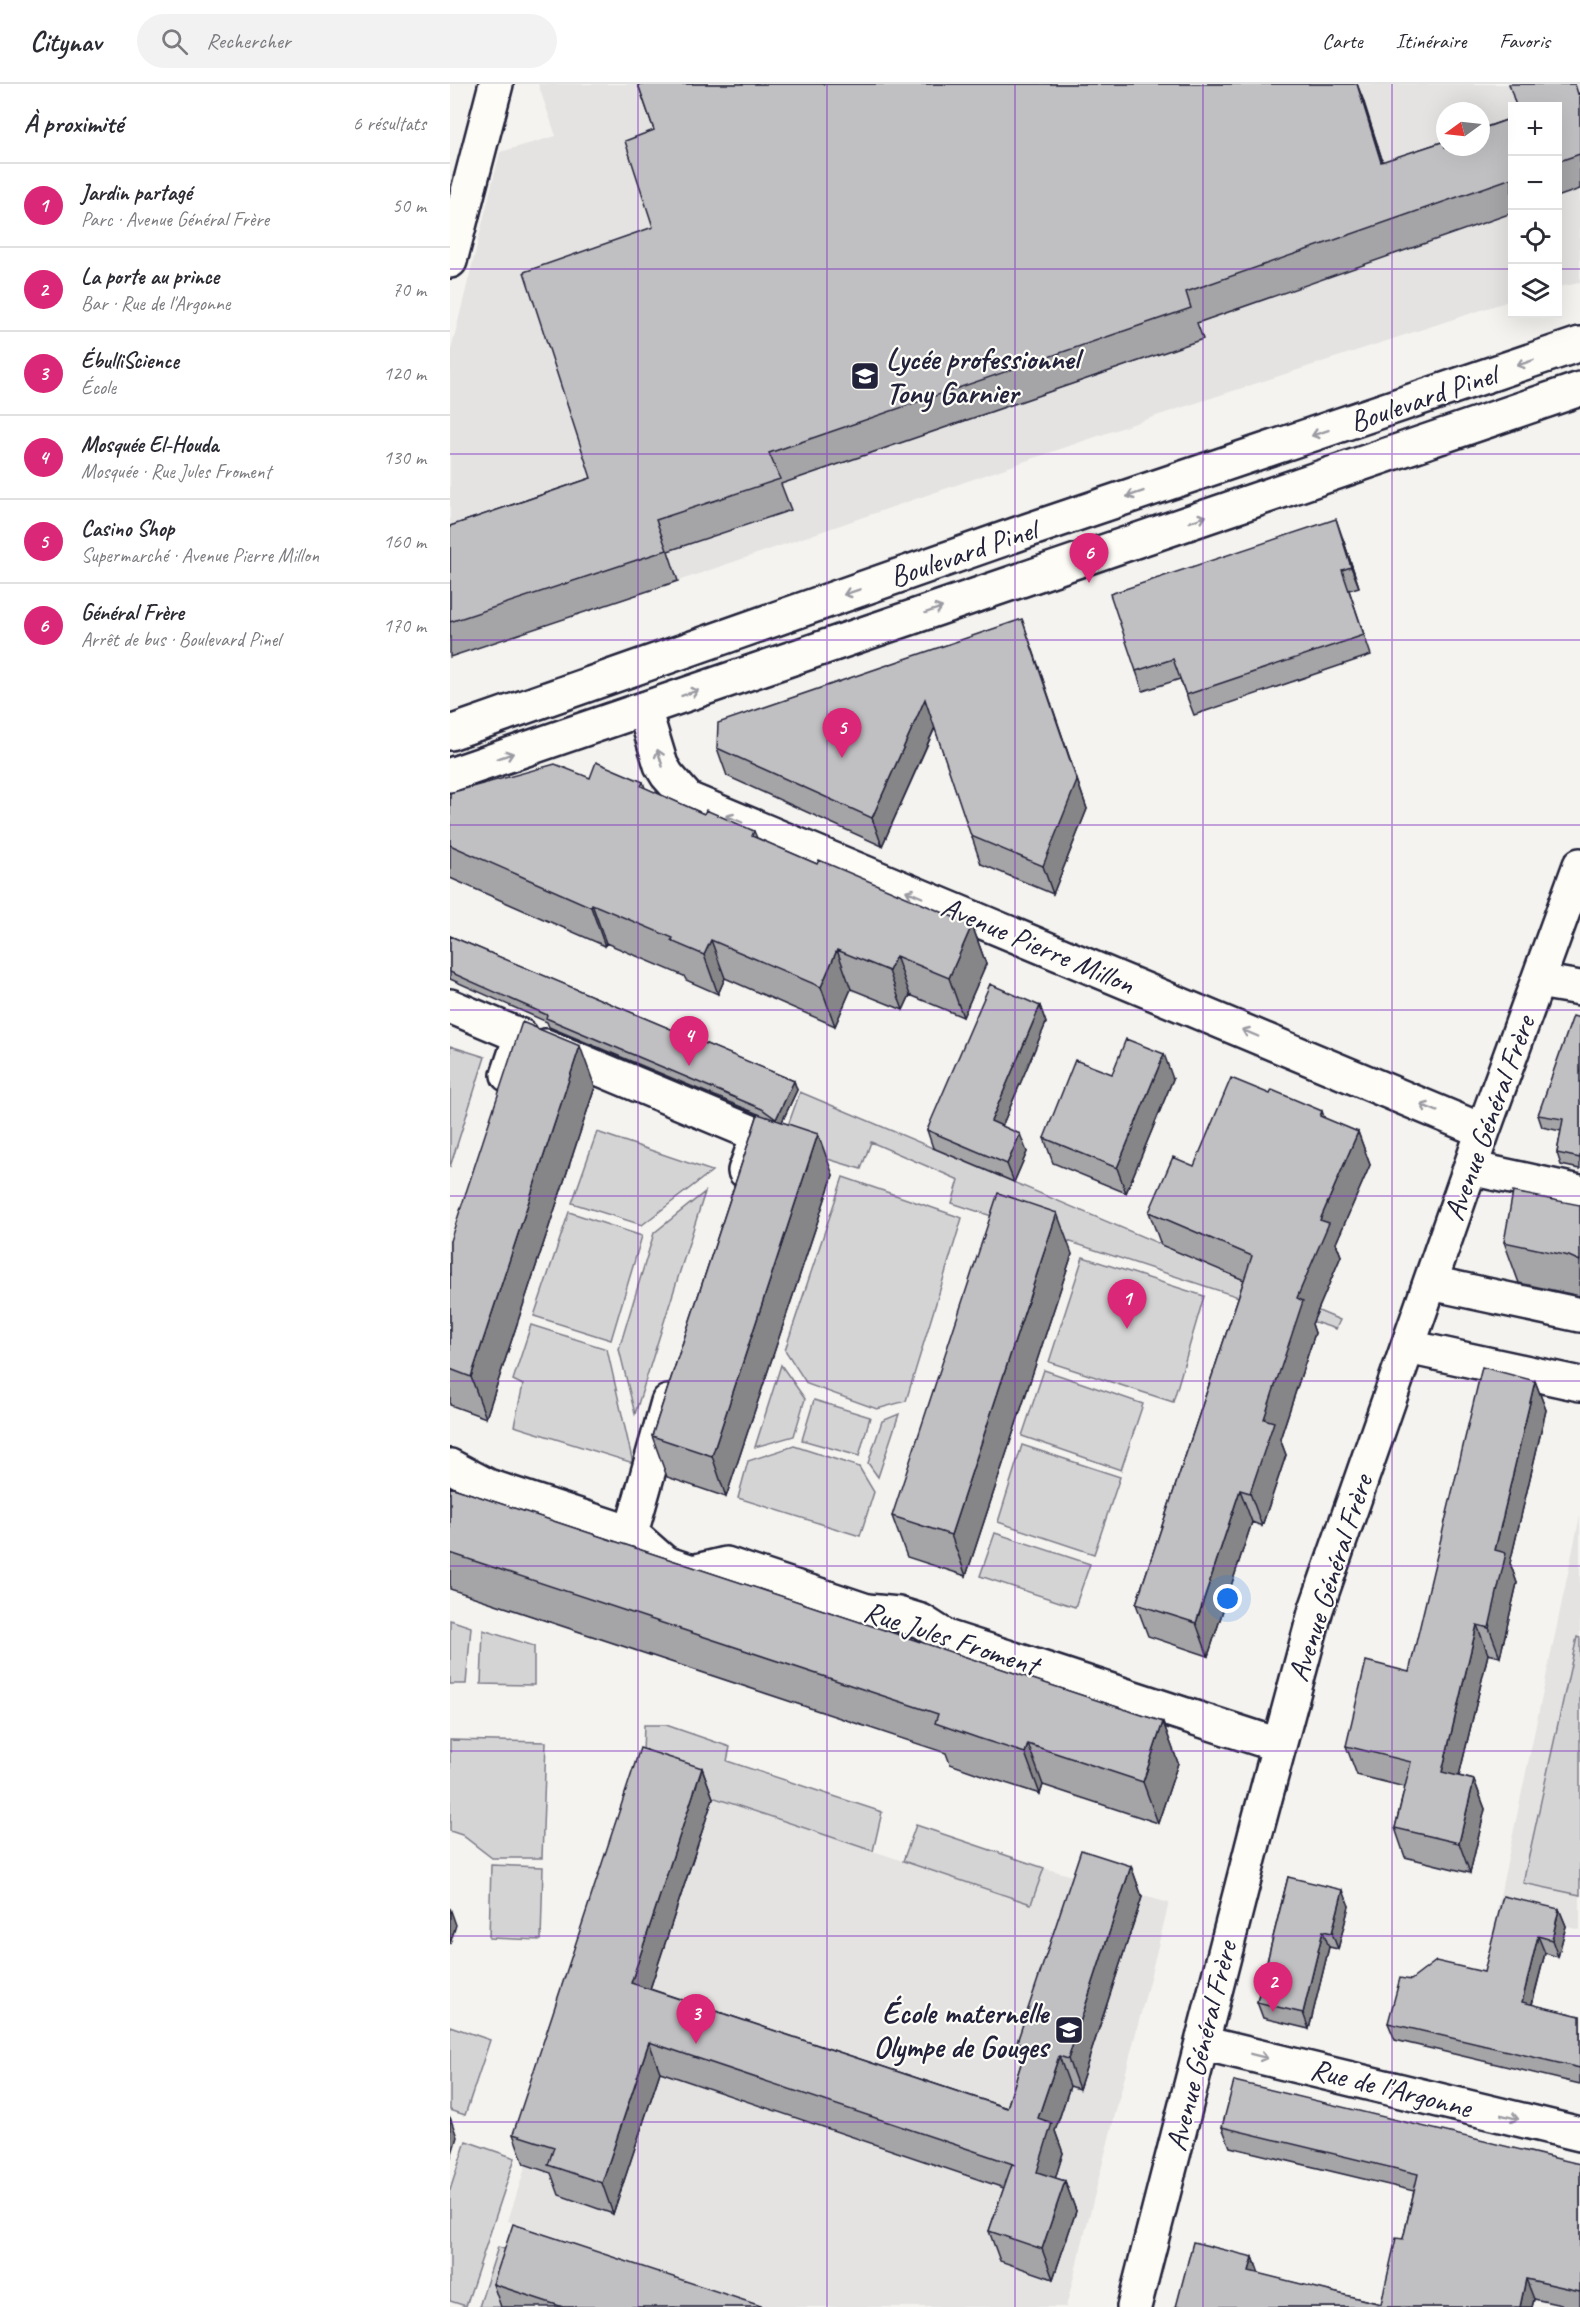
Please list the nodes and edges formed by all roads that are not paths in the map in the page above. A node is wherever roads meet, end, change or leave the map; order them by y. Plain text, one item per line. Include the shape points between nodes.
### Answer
1 (496, 84) edge
2 (450, 261) edge
3 (1580, 344) edge
4 (1580, 389) edge
5 (644, 709) junction
6 (450, 733) edge
7 (450, 775) edge
8 (1580, 865) edge
9 (1538, 981) junction
10 (1580, 988) edge
11 (450, 1006) edge
12 (521, 1036) junction
13 (498, 1107) edge
14 (1483, 1131) junction
15 (1470, 1168) junction
16 (1580, 1192) edge
17 (736, 1198) edge
18 (1431, 1283) junction
19 (1580, 1315) edge
20 (1408, 1347) junction
21 (677, 1376) edge
22 (1580, 1384) edge
23 (450, 1466) edge
24 (631, 1533) junction
25 (1278, 1745) junction
26 (1202, 2043) junction
27 (1580, 2134) edge
28 (1134, 2307) edge

1 - 2 street
3 -> 6 street, Boulevard Pinel via 1029,530
5 -> 4 street, Boulevard Pinel
7 -> 5 street, Boulevard Pinel
14 -> 5 street, Avenue Pierre Millon via 688,800 661,765
8 - 9 street, Avenue Général Frère
9 - 10 street
9 - 14 street, Avenue Général Frère
11 - 12 street
12 - 13 street
12 - 17 street via 758,1135
14 - 15 street, Avenue Général Frère
15 - 16 street
15 - 18 street, Avenue Général Frère
18 - 19 street
18 - 20 street, Avenue Général Frère
20 - 22 street
20 - 25 street, Avenue Général Frère via 1316,1609
21 - 24 street
23 - 24 street, Rue Jules Froment via 488,1486
24 - 25 street, Rue Jules Froment via 665,1563 692,1572 726,1564 867,1611 898,1614 921,1621 946,1637
25 - 26 street, Avenue Général Frère
26 -> 27 street, Rue de l'Argonne
26 - 28 street, Avenue Général Frère

